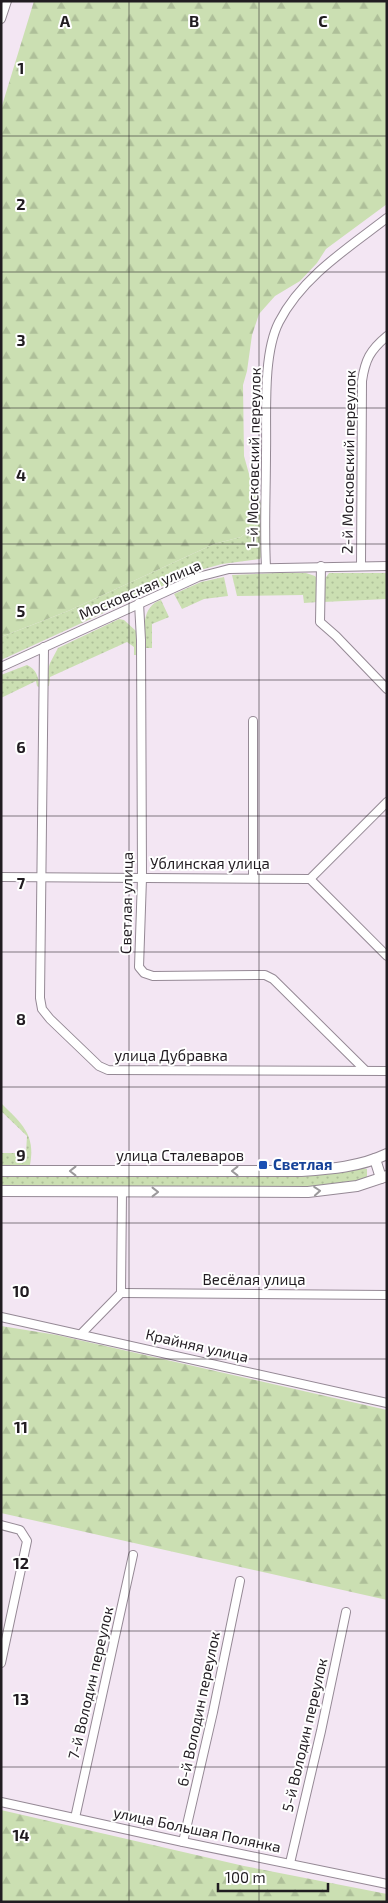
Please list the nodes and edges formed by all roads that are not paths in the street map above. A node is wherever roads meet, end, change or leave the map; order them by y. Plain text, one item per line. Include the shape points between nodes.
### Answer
1 (7, 1) edge
2 (1, 19) edge
3 (387, 218) edge
4 (387, 336) edge
5 (321, 566) junction
6 (361, 566) junction
7 (387, 566) edge
8 (266, 567) junction
9 (139, 603) junction
10 (44, 647) junction
11 (1, 667) edge
12 (387, 689) edge
13 (253, 721) dead end
14 (387, 802) edge
15 (1, 878) edge
16 (40, 878) junction
17 (142, 878) junction
18 (253, 878) junction
19 (310, 879) junction
20 (387, 956) edge
21 (365, 1070) junction
22 (387, 1071) edge
23 (387, 1154) edge
24 (375, 1159) junction
25 (1, 1170) edge
26 (384, 1177) edge
27 (1, 1191) edge
28 (122, 1192) junction
29 (121, 1293) junction
30 (387, 1295) edge
31 (1, 1317) edge
32 (81, 1334) junction
33 (387, 1403) edge
34 (1, 1526) edge
35 (133, 1555) dead end
36 (240, 1581) dead end
37 (346, 1612) dead end
38 (1, 1663) edge
39 (1, 1802) edge
40 (75, 1818) junction
41 (183, 1842) junction
42 (290, 1863) junction
43 (387, 1884) edge

1 - 2 street
3 - 8 street, 1-й Московский переулок via 303,287 278,323 270,353 267,391
4 - 6 street, 2-й Московский переулок via 371,351 362,381
5 - 6 street, Московская улица
5 - 8 street, Московская улица
5 - 12 street via 320,622
6 - 7 street, Московская улица
8 - 9 street, Московская улица via 229,569 198,577
9 - 10 street, Московская улица
9 - 17 street, Светлая улица
10 - 11 street, Московская улица
10 - 16 street, улица Дубравка
13 - 18 street
14 - 19 street
15 - 16 street, Ублинская улица
16 - 17 street, Ублинская улица
16 - 21 street, улица Дубравка via 42,1009 99,1066 108,1070
17 - 18 street, Ублинская улица
17 - 21 street, Светлая улица via 139,967 144,973 153,976 265,975 273,979
18 - 19 street, Ублинская улица
19 - 20 street
21 - 22 street, улица Дубравка
23 - 24 main road, улица Сталеваров
24 -> 25 main road, улица Сталеваров via 334,1169 301,1171
24 - 26 main road
28 -> 26 main road via 308,1192 357,1186
27 - 28 main road
28 - 29 street
29 - 30 street, Весёлая улица
29 - 32 street
31 - 32 street, Крайняя улица
32 - 33 street, Крайняя улица
34 - 38 street via 20,1530 27,1541
35 - 40 street, 7-й Володин переулок
36 - 41 street, 6-й Володин переулок
37 - 42 street, 5-й Володин переулок
39 - 40 street, улица Большая Полянка
40 - 41 street, улица Большая Полянка
41 - 42 street, улица Большая Полянка
42 - 43 street, улица Большая Полянка

